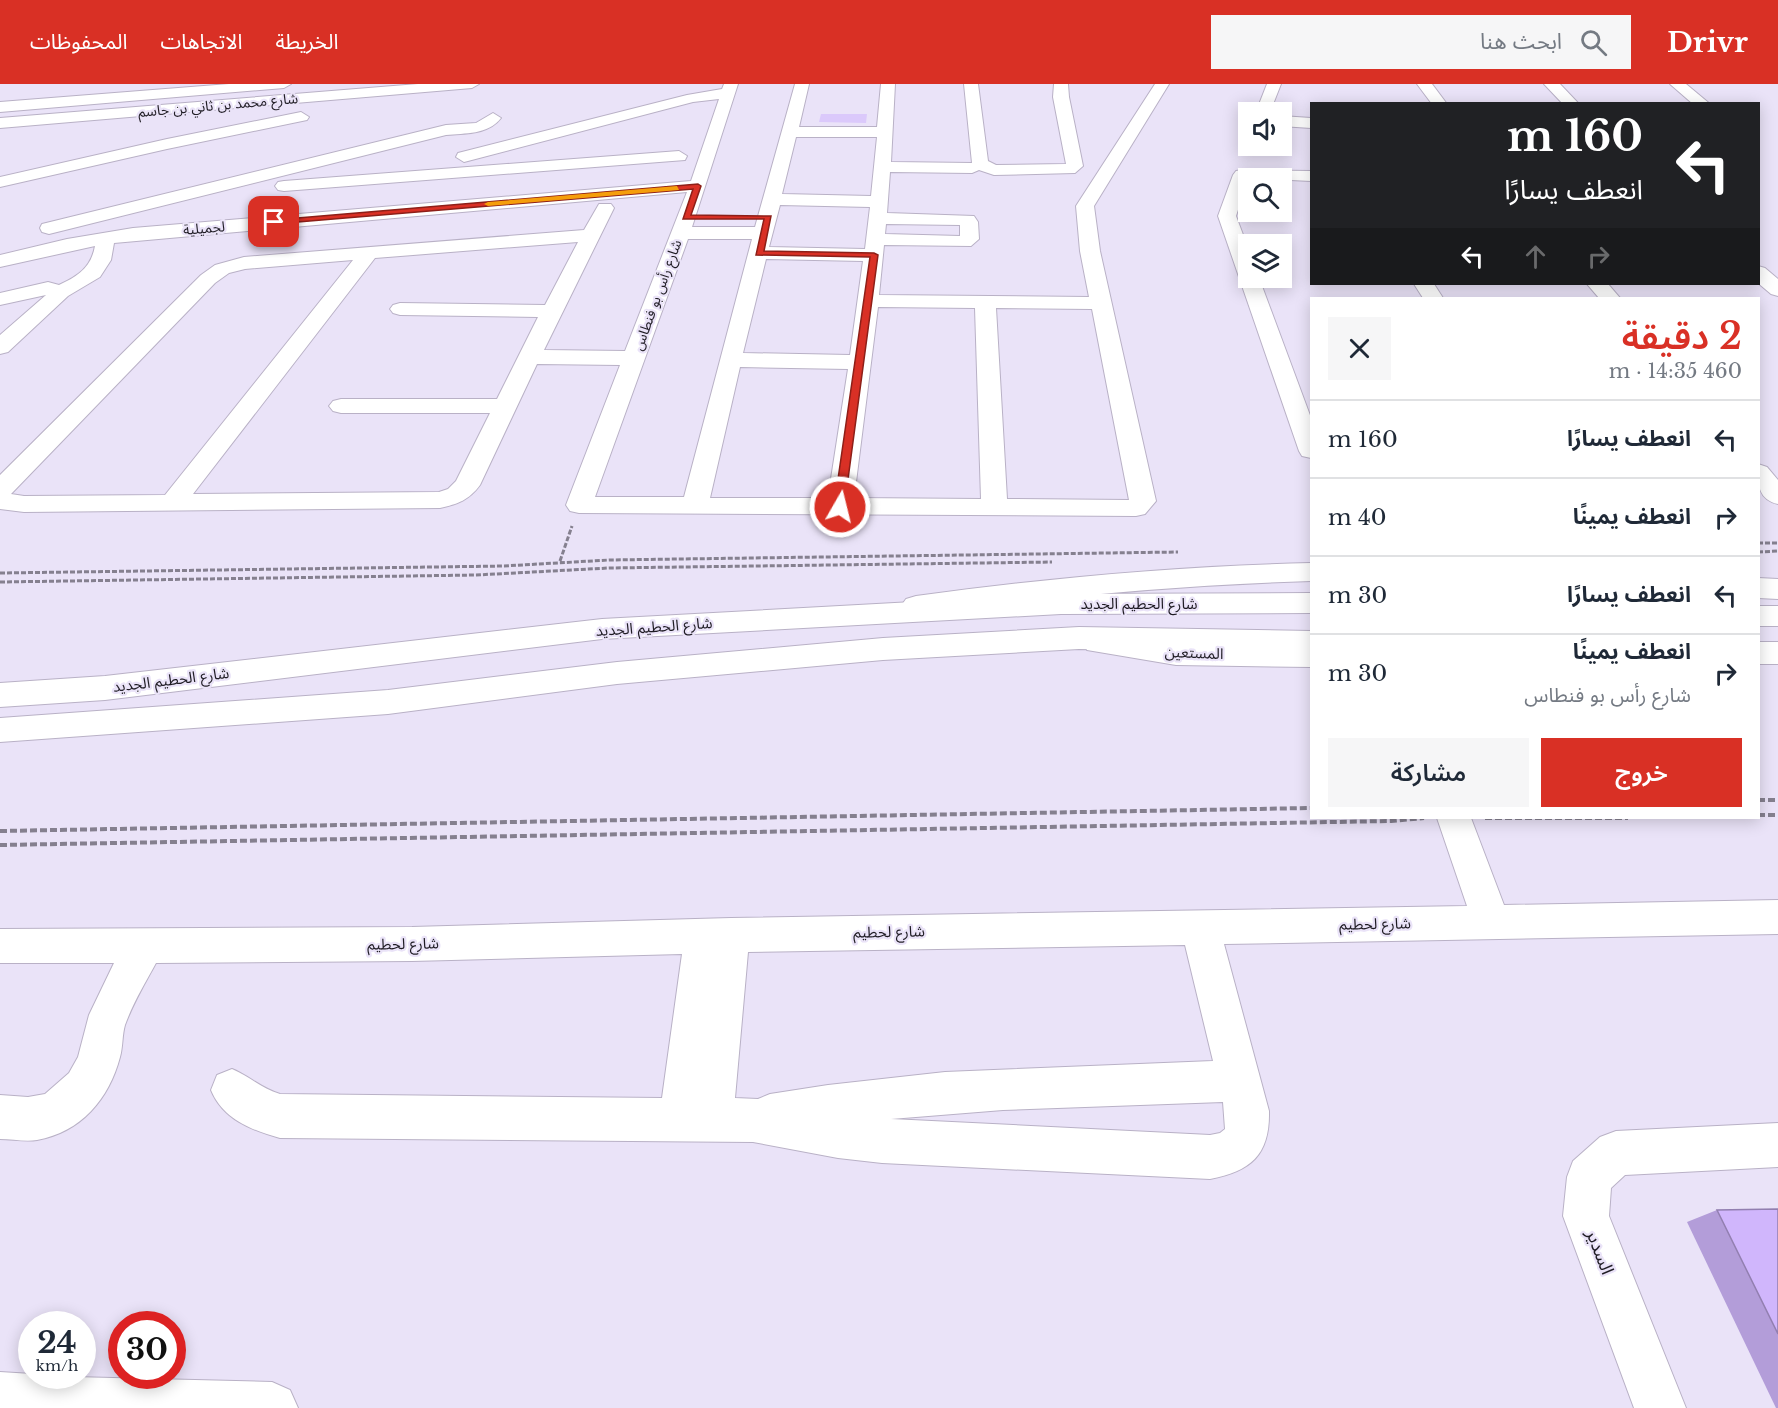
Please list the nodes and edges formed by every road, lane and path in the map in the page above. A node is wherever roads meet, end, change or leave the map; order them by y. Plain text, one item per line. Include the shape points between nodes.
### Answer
1 (284, 84) edge
2 (301, 84) edge
3 (384, 84) edge
4 (472, 84) edge
5 (802, 84) edge
6 (888, 84) edge
7 (971, 84) edge
8 (1072, 84) edge
9 (1162, 84) edge
10 (1274, 84) edge
11 (1424, 84) edge
12 (1551, 84) edge
13 (1677, 84) edge
14 (1061, 90) edge
15 (728, 92) edge
16 (267, 94) junction
17 (324, 96) junction
18 (1267, 102) edge
19 (1438, 102) edge
20 (1570, 102) edge
21 (1700, 102) edge
22 (226, 104) junction
23 (0, 107) edge
24 (638, 111) junction
25 (0, 116) edge
26 (301, 117) dead end
27 (274, 122) junction
28 (1292, 122) edge
29 (0, 123) edge
30 (1310, 123) edge
31 (256, 125) junction
32 (446, 130) dead end
33 (789, 132) junction
34 (886, 132) junction
35 (167, 144) junction
36 (45, 154) dead end
37 (679, 156) dead end
38 (622, 160) junction
39 (883, 167) junction
40 (972, 168) dead end
41 (1066, 169) junction
42 (1310, 176) edge
43 (386, 178) junction
44 (1102, 178) junction
45 (0, 182) edge
46 (698, 186) junction
47 (279, 187) dead end
48 (605, 208) dead end
49 (878, 210) junction
50 (683, 225) junction
51 (766, 226) junction
52 (34, 232) dead end
53 (591, 235) junction
54 (105, 239) junction
55 (874, 247) junction
56 (1238, 247) edge
57 (370, 252) junction
58 (68, 259) junction
59 (0, 261) edge
60 (1760, 274) edge
61 (1598, 285) edge
62 (1252, 288) edge
63 (58, 290) junction
64 (1778, 290) edge
65 (1609, 297) edge
66 (0, 299) edge
67 (869, 301) junction
68 (985, 302) junction
69 (1100, 303) junction
70 (400, 309) dead end
71 (552, 311) junction
72 (0, 347) edge
73 (533, 350) junction
74 (636, 350) junction
75 (730, 360) junction
76 (860, 362) junction
77 (340, 406) dead end
78 (506, 406) junction
79 (1310, 448) edge
80 (1760, 467) edge
81 (1778, 467) edge
82 (1760, 474) edge
83 (0, 490) edge
84 (1778, 496) edge
85 (0, 498) edge
86 (172, 503) junction
87 (579, 505) junction
88 (695, 506) junction
89 (840, 507) junction
90 (994, 507) junction
91 (1760, 543) edge
92 (1778, 543) edge
93 (1778, 551) edge
94 (1183, 552) dead end
95 (1760, 552) edge
96 (560, 562) junction
97 (1060, 562) dead end
98 (1310, 572) edge
99 (0, 573) edge
100 (0, 582) edge
101 (1760, 588) edge
102 (1778, 589) edge
103 (1310, 603) edge
104 (864, 613) junction
105 (1760, 616) edge
106 (1778, 616) edge
107 (1079, 638) junction
108 (1310, 642) edge
109 (1760, 653) edge
110 (1778, 653) edge
111 (1310, 656) edge
112 (0, 687) edge
113 (105, 688) junction
114 (0, 695) edge
115 (91, 725) junction
116 (0, 730) edge
117 (0, 748) edge
118 (1760, 800) edge
119 (1778, 800) edge
120 (1310, 808) edge
121 (1760, 815) edge
122 (1778, 815) edge
123 (1413, 819) edge
124 (1454, 819) edge
125 (1492, 819) edge
126 (1564, 819) edge
127 (0, 831) edge
128 (0, 845) edge
129 (1778, 917) edge
130 (1492, 923) junction
131 (1200, 927) junction
132 (717, 935) junction
133 (0, 946) edge
134 (157, 946) junction
135 (1238, 1081) junction
136 (232, 1090) dead end
137 (0, 1117) edge
138 (696, 1119) junction
139 (753, 1120) junction
140 (1778, 1145) edge
141 (0, 1398) edge
142 (168, 1406) edge
143 (272, 1408) edge
144 (1660, 1408) edge

1 - 23 street, شارع محمد بن ثاني بن جاسم
2 - 16 street
3 - 16 street, شارع محمد بن ثاني بن جاسم
4 - 17 street, شارع محمد بن ثاني بن جاسم
5 - 33 street
6 - 34 street
7 - 41 street via 980,162 984,166 994,170
8 - 14 street
9 - 44 street via 1111,150
10 - 18 street
11 - 19 street
12 - 20 street
13 - 21 street
14 - 41 street via 1075,166
15 - 24 street
15 - 46 street, شارع رأس بو فنطاس
16 - 25 street, شارع محمد بن ثاني بن جاسم
17 - 22 street, شارع محمد بن ثاني بن جاسم
17 - 27 street via 287,111
22 - 29 street, شارع محمد بن ثاني بن جاسم
22 - 31 street via 257,112 260,119
24 - 38 street
24 - 43 street
26 - 27 street
27 - 31 street
28 - 30 street
31 - 35 street
32 - 52 street
33 - 34 street
33 - 51 street
34 - 39 street
35 - 36 street
35 - 45 street
37 - 38 street
38 - 43 street
39 - 40 street
39 - 49 street
41 - 44 street via 1085,178
42 - 56 street via 1242,175 1227,216
43 - 47 street
44 - 69 street via 1084,210
46 - 50 street, شارع رأس بو فنطاس
46 - 54 street, لجميلية
48 - 53 street
49 - 51 street
49 - 55 street
49 - 55 street via 967,220 970,239
50 - 51 street
50 - 74 street, شارع رأس بو فنطاس
51 - 55 street
51 - 75 street
53 - 57 street
53 - 71 street
54 - 58 street, لجميلية
54 - 63 street via 100,265 82,281
55 - 67 street
57 - 83 street via 244,263 213,274
57 - 86 street
58 - 59 street, لجميلية
58 - 63 street via 68,276
60 - 64 street
61 - 65 street
62 - 79 street
63 - 66 street via 41,289
63 - 72 street
67 - 68 street
67 - 76 street
68 - 69 street
68 - 90 street
69 - 90 street via 1141,505
70 - 71 street
71 - 73 street
73 - 74 street
73 - 78 street
74 - 87 street, شارع رأس بو فنطاس
75 - 76 street
75 - 88 street
76 - 89 street
77 - 78 street
78 - 86 street via 464,490 449,499
80 - 81 street
82 - 84 street
85 - 86 street via 14,504
87 - 88 street
87 - 96 path
88 - 89 street
89 - 90 street
91 - 92 path
93 - 95 path
94 - 96 path
96 - 99 path
97 - 100 path
98 - 104 street via 1153,579 1009,592
101 - 102 street
103 - 104 street, شارع الحطيم الجديد via 1061,604
104 - 113 street, شارع الحطيم الجديد via 602,629
105 - 106 street
107 - 108 street
107 - 111 street, المستعين via 1176,654
107 - 115 street via 883,649 617,674 388,702
109 - 110 street
112 - 113 street
113 - 114 street, شارع الحطيم الجديد
115 - 116 street
115 - 117 street
118 - 119 path
120 - 127 path
121 - 122 path
123 - 128 path
124 - 130 street
125 - 126 path
129 - 130 street, شارع لحطيم
130 - 131 street, شارع لحطيم
131 - 132 street, شارع لحطيم
131 - 135 street
132 - 134 street, شارع لحطيم via 412,944
132 - 138 street
133 - 134 street, شارع لحطيم
134 - 137 street via 132,1017 100,1056 82,1092 52,1114 35,1119
135 - 139 street via 929,1094
135 - 139 street via 1248,1129 1241,1145 1228,1154 1210,1156 882,1141
136 - 138 street via 245,1103 280,1116
138 - 139 street
140 - 144 street, السدير via 1616,1153 1589,1177 1586,1216
141 - 142 street
142 - 143 street

